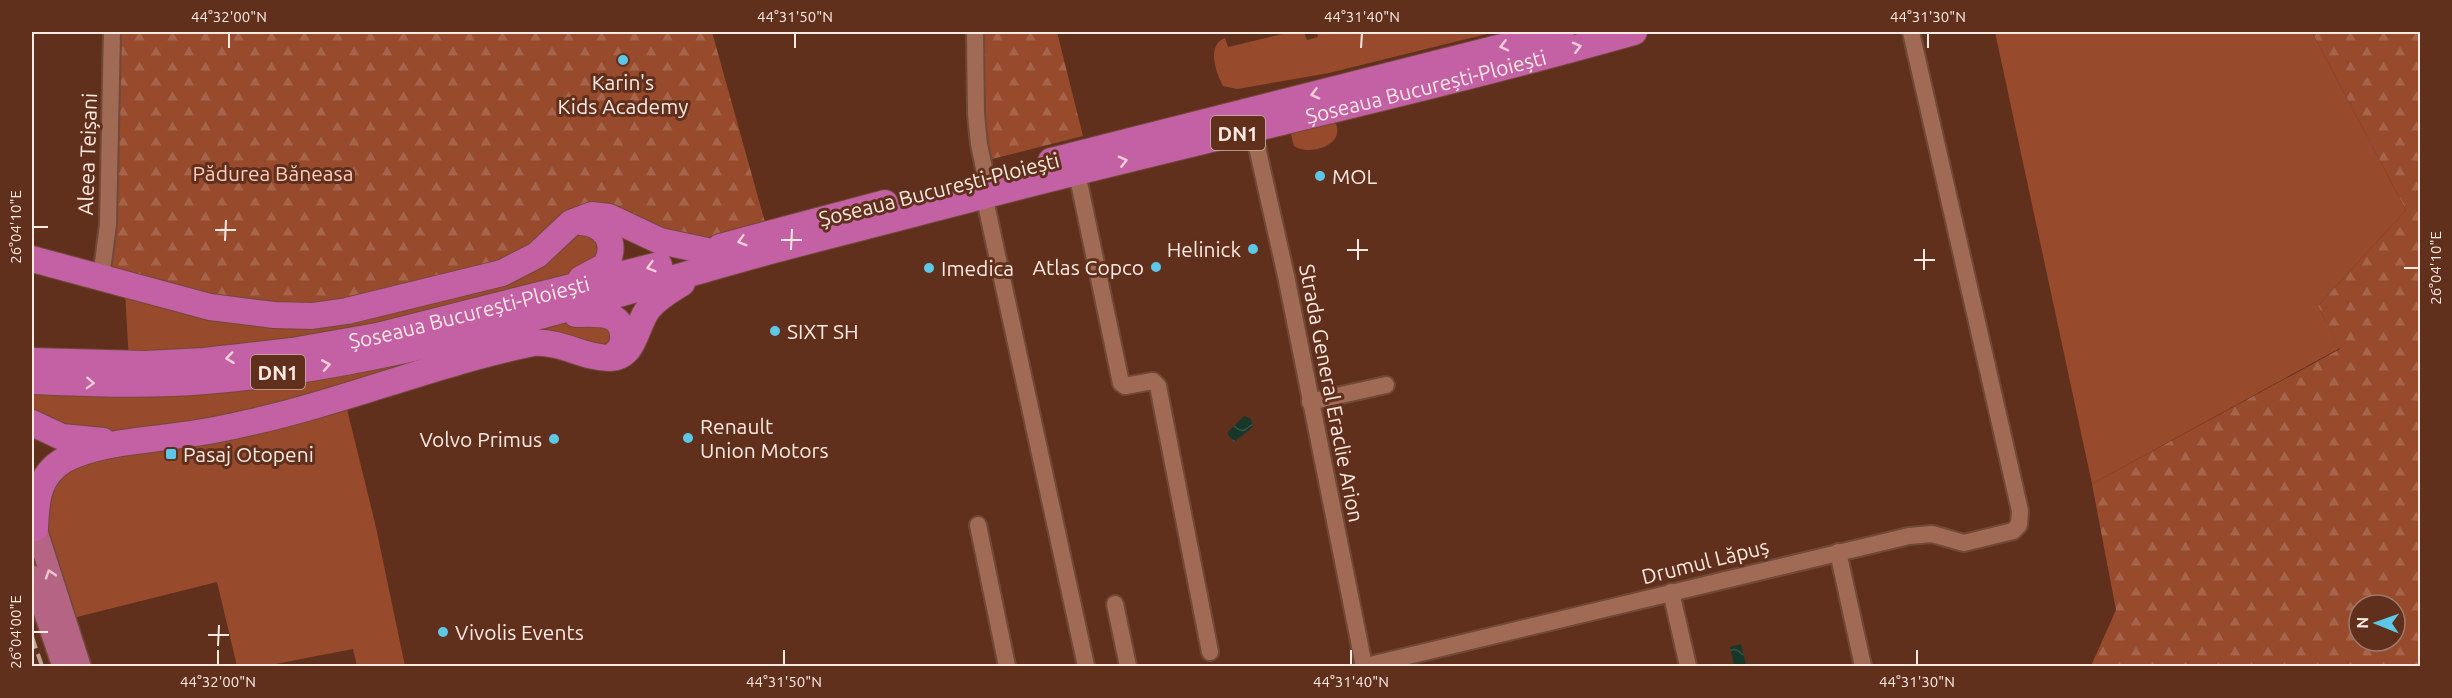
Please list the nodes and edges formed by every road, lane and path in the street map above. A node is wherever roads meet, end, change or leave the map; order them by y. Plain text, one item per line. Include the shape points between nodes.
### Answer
1 (112, 32) edge
2 (975, 32) edge
3 (1561, 32) edge
4 (1634, 32) edge
5 (1911, 32) edge
6 (1253, 129) junction
7 (1077, 172) junction
8 (985, 186) junction
9 (571, 223) junction
10 (32, 259) edge
11 (706, 260) junction
12 (69, 271) junction
13 (32, 276) edge
14 (101, 278) junction
15 (546, 305) junction
16 (517, 312) junction
17 (610, 358) junction
18 (32, 361) edge
19 (32, 381) edge
20 (1386, 385) dead end
21 (1310, 402) junction
22 (32, 423) edge
23 (32, 433) edge
24 (124, 442) junction
25 (99, 449) junction
26 (33, 522) edge
27 (978, 525) dead end
28 (1838, 552) junction
29 (32, 576) edge
30 (1671, 592) junction
31 (1115, 604) dead end
32 (1210, 652) dead end
33 (1385, 664) edge
34 (63, 666) edge
35 (80, 666) edge
36 (1007, 666) edge
37 (1086, 666) edge
38 (1128, 666) edge
39 (1365, 666) edge
40 (1688, 666) edge
41 (1863, 666) edge

1 - 14 street, Aleea Teișani via 108,225
2 - 8 street via 976,114
3 -> 8 highway, Șoseaua București-Ploiești / DN1
6 -> 4 highway, Șoseaua București-Ploiești / DN1
5 - 28 street, Drumul Lăpuș via 2020,511 2019,525 2013,531 1964,543 1932,534
7 -> 6 highway, Șoseaua București-Ploiești / DN1
6 - 21 street, Strada General Eraclie Arion
7 - 8 highway, Șoseaua București-Ploiești / DN1
7 - 32 street, Șoseaua București-Ploiești via 1121,383 1125,386 1153,381 1158,386
8 - 11 highway, Șoseaua București-Ploiești / DN1
8 - 37 street, Șoseaua București-Ploiești
9 - 11 highway via 584,216 600,215
9 - 14 highway via 537,255 502,273 334,314 274,315 210,307
9 - 15 highway via 589,222 602,228 610,241 610,254 604,266
10 - 12 highway
11 - 15 highway, Șoseaua București-Ploiești / DN1
11 - 17 highway via 654,303 644,315 628,351 621,357
12 - 13 highway
12 - 14 highway
15 - 16 highway, Șoseaua București-Ploiești / DN1
15 - 17 highway via 615,318 623,338 619,350
16 -> 18 highway, Șoseaua București-Ploiești / DN1 via 292,351 204,362
19 -> 16 highway, Șoseaua București-Ploiești / DN1 via 193,382 294,371 381,356
17 - 24 highway via 556,344 533,343 273,417 204,432
20 - 21 street
21 - 39 street, Strada General Eraclie Arion
22 - 24 highway via 62,437
23 - 25 highway via 62,445
24 - 25 highway
25 - 26 highway via 63,461 45,478
35 -> 26 main road
27 - 36 street
28 - 30 street, Drumul Lăpuș
28 - 41 street
29 - 34 main road
30 - 33 street, Drumul Lăpuș
30 - 40 street
31 - 38 street
33 - 39 street, Drumul Lăpuș

